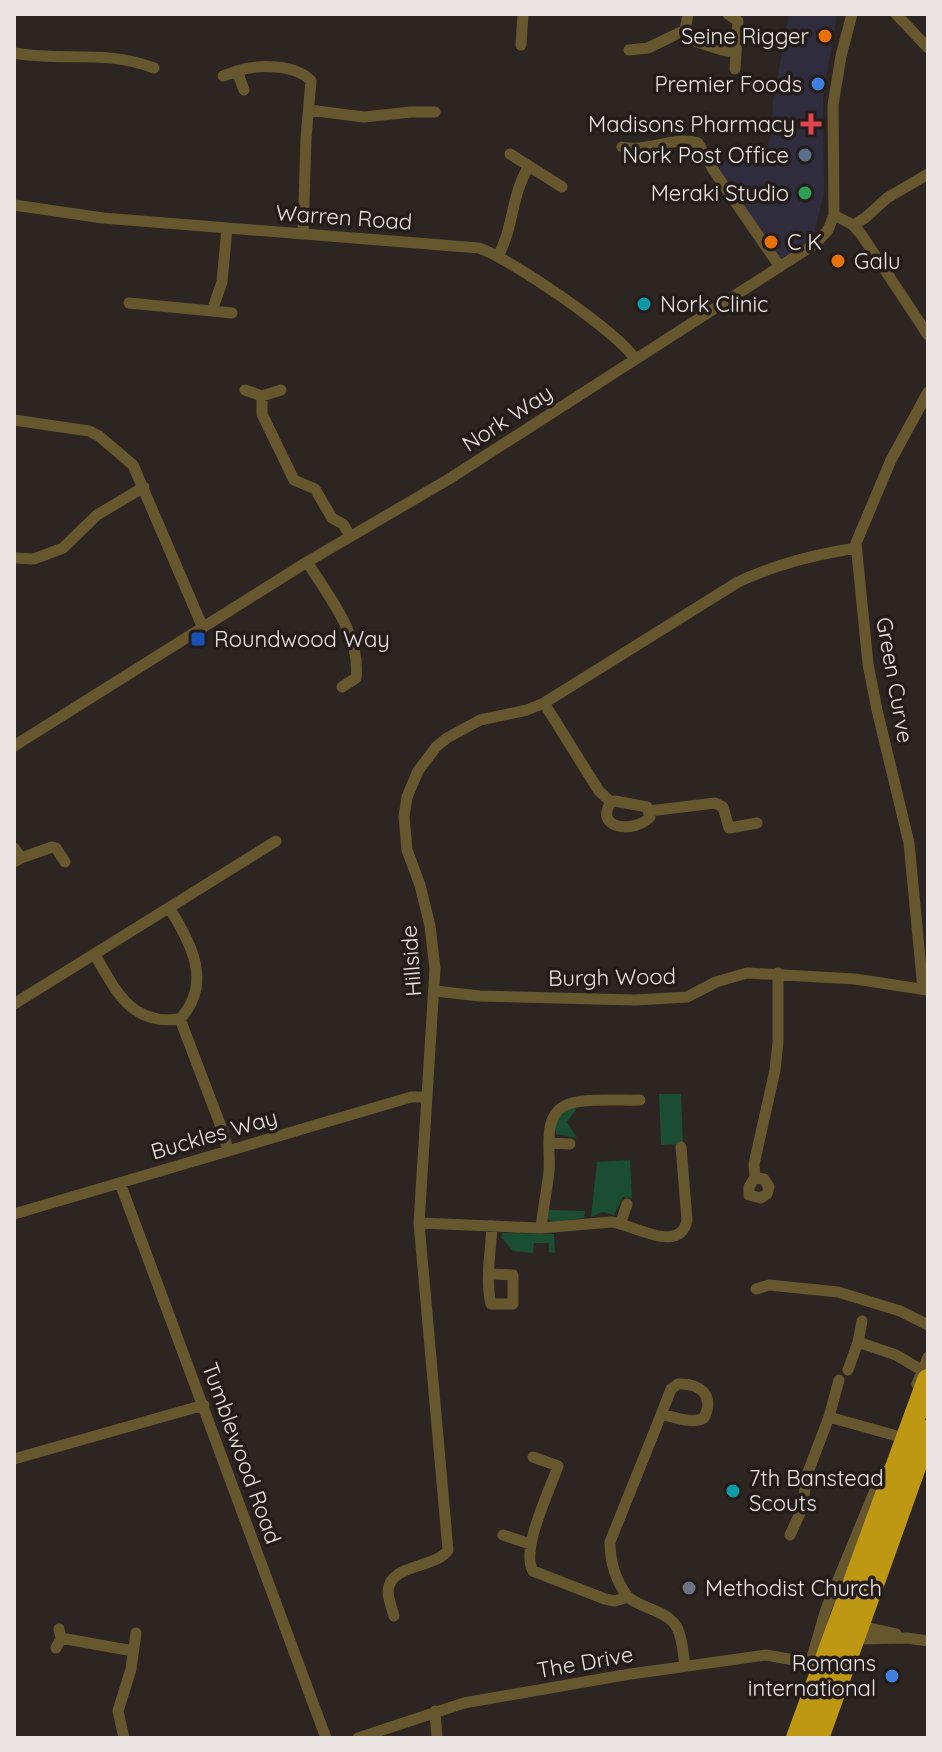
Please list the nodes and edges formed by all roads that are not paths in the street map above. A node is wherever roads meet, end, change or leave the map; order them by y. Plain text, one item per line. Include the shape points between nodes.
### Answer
1 (523, 14) edge
2 (688, 14) edge
3 (728, 14) edge
4 (852, 14) edge
5 (896, 14) edge
6 (685, 30) junction
7 (521, 45) dead end
8 (928, 48) edge
9 (629, 50) dead end
10 (736, 52) junction
11 (14, 53) edge
12 (154, 68) dead end
13 (735, 69) dead end
14 (237, 71) junction
15 (223, 76) dead end
16 (244, 90) dead end
17 (309, 110) junction
18 (435, 112) dead end
19 (622, 147) dead end
20 (510, 154) dead end
21 (529, 166) junction
22 (928, 174) edge
23 (562, 187) dead end
24 (14, 205) edge
25 (834, 215) junction
26 (853, 225) junction
27 (227, 228) junction
28 (303, 234) junction
29 (498, 256) junction
30 (780, 267) junction
31 (129, 303) dead end
32 (212, 311) junction
33 (232, 313) dead end
34 (928, 335) edge
35 (635, 359) junction
36 (245, 390) dead end
37 (281, 390) dead end
38 (928, 392) edge
39 (262, 396) junction
40 (14, 420) edge
41 (144, 487) junction
42 (350, 536) junction
43 (856, 548) junction
44 (14, 558) edge
45 (307, 562) junction
46 (203, 628) junction
47 (342, 687) dead end
48 (544, 703) junction
49 (14, 746) edge
50 (611, 802) junction
51 (649, 811) junction
52 (757, 823) dead end
53 (276, 841) dead end
54 (16, 856) edge
55 (65, 862) dead end
56 (170, 909) junction
57 (95, 955) junction
58 (778, 973) junction
59 (926, 990) edge
60 (435, 991) junction
61 (14, 1004) edge
62 (180, 1019) junction
63 (426, 1097) junction
64 (640, 1100) dead end
65 (549, 1143) junction
66 (570, 1144) dead end
67 (681, 1147) dead end
68 (228, 1151) junction
69 (755, 1177) dead end
70 (120, 1183) junction
71 (627, 1204) dead end
72 (14, 1214) edge
73 (621, 1222) junction
74 (419, 1223) junction
75 (492, 1226) junction
76 (541, 1228) junction
77 (490, 1274) dead end
78 (756, 1289) dead end
79 (862, 1321) dead end
80 (928, 1325) edge
81 (858, 1342) junction
82 (928, 1357) edge
83 (848, 1370) dead end
84 (925, 1376) edge
85 (839, 1380) dead end
86 (204, 1405) junction
87 (661, 1415) dead end
88 (829, 1417) junction
89 (928, 1431) edge
90 (897, 1436) junction
91 (533, 1457) dead end
92 (14, 1459) edge
93 (503, 1535) dead end
94 (790, 1535) dead end
95 (529, 1549) junction
96 (628, 1597) junction
97 (394, 1616) dead end
98 (857, 1632) junction
99 (136, 1633) dead end
100 (59, 1638) dead end
101 (928, 1641) edge
102 (133, 1651) junction
103 (817, 1663) junction
104 (685, 1666) junction
105 (435, 1711) junction
106 (124, 1738) edge
107 (326, 1738) edge
108 (358, 1738) edge
109 (437, 1738) edge
110 (797, 1738) edge
111 (805, 1738) edge
112 (818, 1738) edge

1 - 7 street
2 - 6 street
3 - 10 street via 738,21
4 - 25 street via 833,105
5 - 8 street
6 - 9 street via 648,48
6 - 10 street via 688,39
10 - 13 street
11 - 12 street via 118,57
14 - 15 street
14 - 16 street
14 - 17 street via 266,65 307,76 312,85
17 - 18 street via 364,117
17 - 28 street
19 - 30 street via 698,143
20 - 21 street
21 - 23 street
21 - 29 street
22 - 26 street
24 - 27 street, Warren Road
25 - 26 street
25 - 30 street, Nork Way via 823,237
26 - 34 street
27 - 28 street, Warren Road
27 - 32 street via 222,282
28 - 29 street, Warren Road via 463,245
29 - 35 street, Warren Road via 601,326
30 - 35 street, Nork Way
31 - 32 street
32 - 33 street
35 - 42 street, Nork Way
36 - 39 street
37 - 39 street
38 - 43 street, Green Curve via 891,460
39 - 42 street via 262,414 294,480 315,489
40 - 41 street via 99,436 133,465
41 - 44 street via 97,515 63,548 34,559
41 - 46 street
42 - 45 street, Nork Way
43 - 48 street, Hillside via 777,565 738,582
43 - 59 street, Green Curve via 868,664 909,843
45 - 46 street, Nork Way
45 - 47 street via 352,644 356,678
46 - 49 street, Nork Way
48 - 50 street
48 - 60 street, Hillside via 460,729 436,747 411,785 405,834 430,926
50 - 51 street via 639,804
50 - 51 street via 606,815 619,828 643,824
51 - 52 street via 715,803 723,807 729,828
53 - 56 street
54 - 55 street via 52,847
56 - 57 street
56 - 62 street via 198,968 195,993
57 - 61 street
57 - 62 street via 124,1002 153,1018
58 - 59 street, Burgh Wood
58 - 60 street, Burgh Wood via 747,973 687,997 635,1000
58 - 69 street via 775,1070
60 - 63 street, Hillside
62 - 68 street
63 - 68 street, Buckles Way
63 - 74 street, Hillside
64 - 65 street via 564,1106 552,1121
65 - 66 street
65 - 76 street
67 - 73 street via 687,1220 682,1231 661,1237
68 - 70 street, Buckles Way
70 - 72 street, Buckles Way
70 - 86 street, Tumblewood Road
71 - 73 street
73 - 76 street
74 - 75 street
74 - 97 street, Hillside via 448,1550 442,1558 392,1581 388,1593
75 - 76 street
75 - 77 street
78 - 80 street via 769,1285 838,1292
79 - 81 street
81 - 83 street
81 - 84 street via 896,1355
82 - 84 street
84 - 90 street
84 - 103 highway
85 - 88 street
86 - 92 street
86 - 107 street, Tumblewood Road
87 - 96 street via 610,1542 615,1576
88 - 90 street
88 - 94 street via 805,1483 807,1511
89 - 98 highway
90 - 103 street via 826,1609
91 - 95 street via 558,1466
93 - 95 street
95 - 96 street via 529,1564 540,1576 605,1599
96 - 104 street via 674,1622
98 - 101 street via 881,1629
98 - 111 highway via 852,1627 844,1634
98 - 112 highway
99 - 102 street
100 - 102 street
102 - 106 street via 118,1711
103 - 104 street, The Drive via 766,1655
103 - 110 highway
104 - 105 street, The Drive
105 - 108 street, The Drive
105 - 109 street

